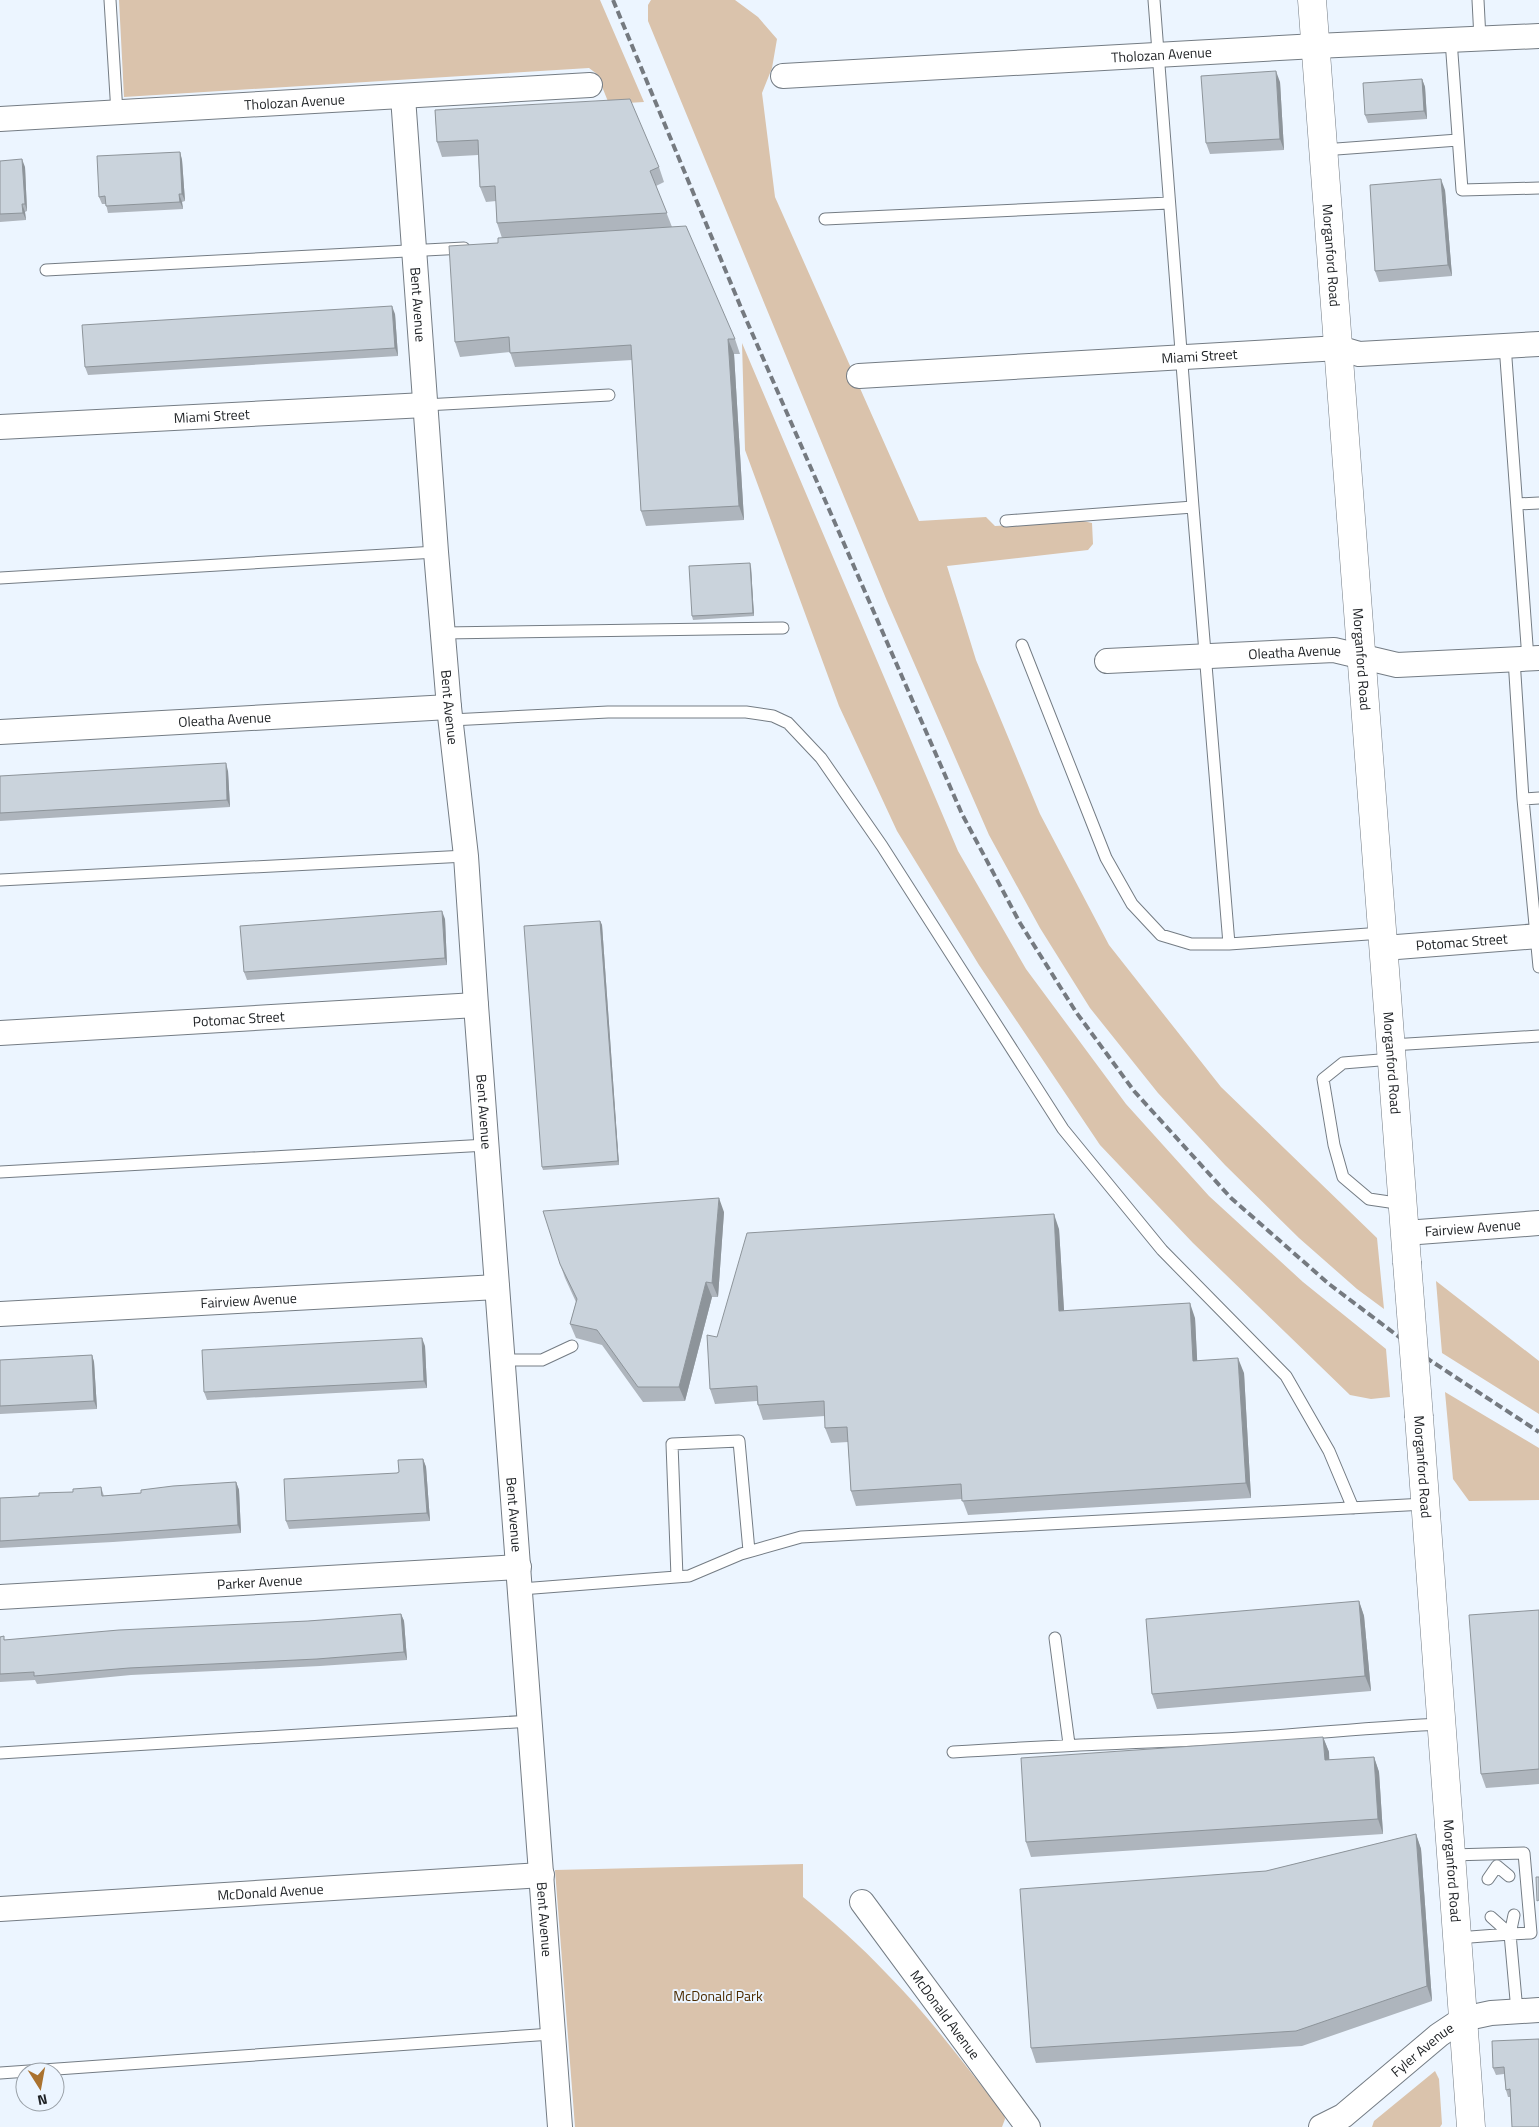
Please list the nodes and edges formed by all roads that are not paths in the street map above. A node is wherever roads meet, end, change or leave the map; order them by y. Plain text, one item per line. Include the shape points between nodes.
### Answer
1 (110, 0) edge
2 (1154, 0) edge
3 (1312, 0) edge
4 (1478, 0) edge
5 (1539, 36) edge
6 (1480, 39) junction
7 (1451, 40) junction
8 (1316, 46) junction
9 (1158, 56) junction
10 (783, 76) dead end
11 (590, 85) dead end
12 (403, 97) junction
13 (117, 113) junction
14 (0, 119) edge
15 (1458, 140) junction
16 (1324, 150) junction
17 (1539, 188) edge
18 (1169, 203) junction
19 (825, 219) dead end
20 (472, 248) edge
21 (414, 251) junction
22 (46, 270) dead end
23 (1539, 344) edge
24 (1506, 345) junction
25 (1338, 348) junction
26 (1182, 357) junction
27 (859, 376) dead end
28 (609, 395) dead end
29 (425, 405) junction
30 (0, 426) edge
31 (1539, 503) edge
32 (1517, 504) junction
33 (1192, 507) junction
34 (1006, 521) dead end
35 (436, 552) junction
36 (0, 578) edge
37 (783, 628) dead end
38 (443, 632) junction
39 (1022, 645) dead end
40 (1205, 657) junction
41 (1362, 657) junction
42 (1527, 659) edge
43 (1107, 661) dead end
44 (450, 714) junction
45 (0, 732) edge
46 (1539, 798) edge
47 (1523, 799) junction
48 (466, 856) junction
49 (0, 880) edge
50 (1538, 936) edge
51 (1383, 940) junction
52 (1229, 944) junction
53 (1539, 967) edge
54 (476, 1005) junction
55 (0, 1033) edge
56 (1539, 1036) edge
57 (1391, 1052) junction
58 (487, 1145) junction
59 (0, 1172) edge
60 (1403, 1204) junction
61 (1539, 1223) edge
62 (1405, 1233) junction
63 (497, 1287) junction
64 (0, 1314) edge
65 (572, 1346) edge
66 (503, 1360) junction
67 (1425, 1504) junction
68 (1353, 1508) junction
69 (749, 1552) junction
70 (677, 1577) junction
71 (520, 1578) junction
72 (0, 1597) edge
73 (1055, 1638) dead end
74 (531, 1722) junction
75 (1442, 1724) junction
76 (1069, 1744) junction
77 (953, 1752) dead end
78 (0, 1753) edge
79 (1498, 1854) junction
80 (1451, 1855) junction
81 (1497, 1866) junction
82 (542, 1875) junction
83 (1509, 1876) dead end
84 (1488, 1879) dead end
85 (862, 1902) dead end
86 (0, 1909) edge
87 (1514, 1915) dead end
88 (1491, 1916) dead end
89 (1510, 1934) junction
90 (1457, 1938) junction
91 (1528, 2010) edge
92 (1464, 2019) junction
93 (552, 2034) junction
94 (0, 2073) edge
95 (560, 2127) edge
96 (1028, 2127) edge
97 (1321, 2127) edge
98 (1471, 2127) edge

1 - 13 lane
2 - 9 lane
3 - 8 street, Morganford Road
4 - 6 lane
5 - 6 street, Tholozan Avenue
6 - 7 street, Tholozan Avenue
7 - 8 street, Tholozan Avenue
7 - 15 lane
8 - 9 street, Tholozan Avenue
8 - 16 street, Morganford Road
9 - 10 street, Tholozan Avenue
9 - 18 lane
11 - 12 street, Tholozan Avenue
12 - 13 street, Tholozan Avenue
12 - 21 street, Bent Avenue
13 - 14 street, Tholozan Avenue
15 - 16 lane
15 - 17 lane via 1462,190
16 - 25 street, Morganford Road
18 - 19 lane
18 - 26 lane
20 - 21 lane
21 - 22 lane
21 - 29 street, Bent Avenue
23 - 24 street, Miami Street
24 - 25 street, Miami Street via 1359,354
24 - 32 lane
25 - 26 street, Miami Street
25 - 41 street, Morganford Road
26 - 27 street, Miami Street
26 - 33 lane
28 - 29 lane
29 - 30 street, Miami Street
29 - 35 street, Bent Avenue
31 - 32 lane
32 - 42 lane
33 - 34 lane
33 - 40 lane
35 - 36 lane
35 - 38 street, Bent Avenue
37 - 38 lane
38 - 44 street, Bent Avenue
39 - 52 lane via 1106,858 1132,904 1161,935 1191,944
40 - 41 street, Oleatha Avenue via 1334,650
40 - 43 street, Oleatha Avenue
40 - 52 lane
41 - 42 street, Oleatha Avenue via 1397,665
41 - 51 street, Morganford Road
42 - 47 lane
44 - 45 street, Oleatha Avenue
44 - 48 street, Bent Avenue
44 - 68 lane via 746,712 773,716 788,723 821,758 882,846 1063,1129 1162,1250 1286,1376 1329,1451
46 - 47 lane
47 - 50 lane
48 - 49 lane
48 - 54 street, Bent Avenue
50 - 51 street, Potomac Street
50 - 53 lane
51 - 52 lane
51 - 57 street, Morganford Road
54 - 55 street, Potomac Street
54 - 58 street, Bent Avenue
56 - 57 lane
57 - 60 street, Morganford Road
57 - 60 lane via 1343,1063 1324,1079 1334,1145 1343,1177 1369,1199
58 - 59 lane
58 - 63 street, Bent Avenue
60 - 62 street, Morganford Road
61 - 62 street, Fairview Avenue
62 - 67 street, Morganford Road, bridge
63 - 64 street, Fairview Avenue
63 - 66 street, Bent Avenue
65 - 66 lane via 542,1360
66 - 71 street, Bent Avenue
67 - 68 lane
67 - 75 street, Morganford Road
68 - 69 lane via 801,1538
69 - 70 lane via 689,1576
69 - 70 lane via 739,1441 672,1444
70 - 71 lane
71 - 72 street, Parker Avenue
71 - 74 street, Bent Avenue
73 - 76 lane
74 - 78 lane
74 - 82 street, Bent Avenue
75 - 76 lane via 1224,1739
75 - 80 street, Morganford Road
76 - 77 lane
79 - 80 lane
79 - 81 lane
79 - 89 lane via 1524,1853 1531,1933
80 - 90 street, Morganford Road
81 - 83 lane
81 - 84 lane
82 - 86 street, McDonald Avenue
82 - 93 street, Bent Avenue
85 - 96 street, McDonald Avenue
87 - 89 lane
88 - 89 lane
89 - 90 lane
89 - 91 lane
90 - 92 street, Morganford Road
91 - 92 street, Fyler Avenue
92 - 97 street, Fyler Avenue via 1439,2035 1343,2116
92 - 98 street, Morganford Road
93 - 94 lane
93 - 95 street, Bent Avenue

